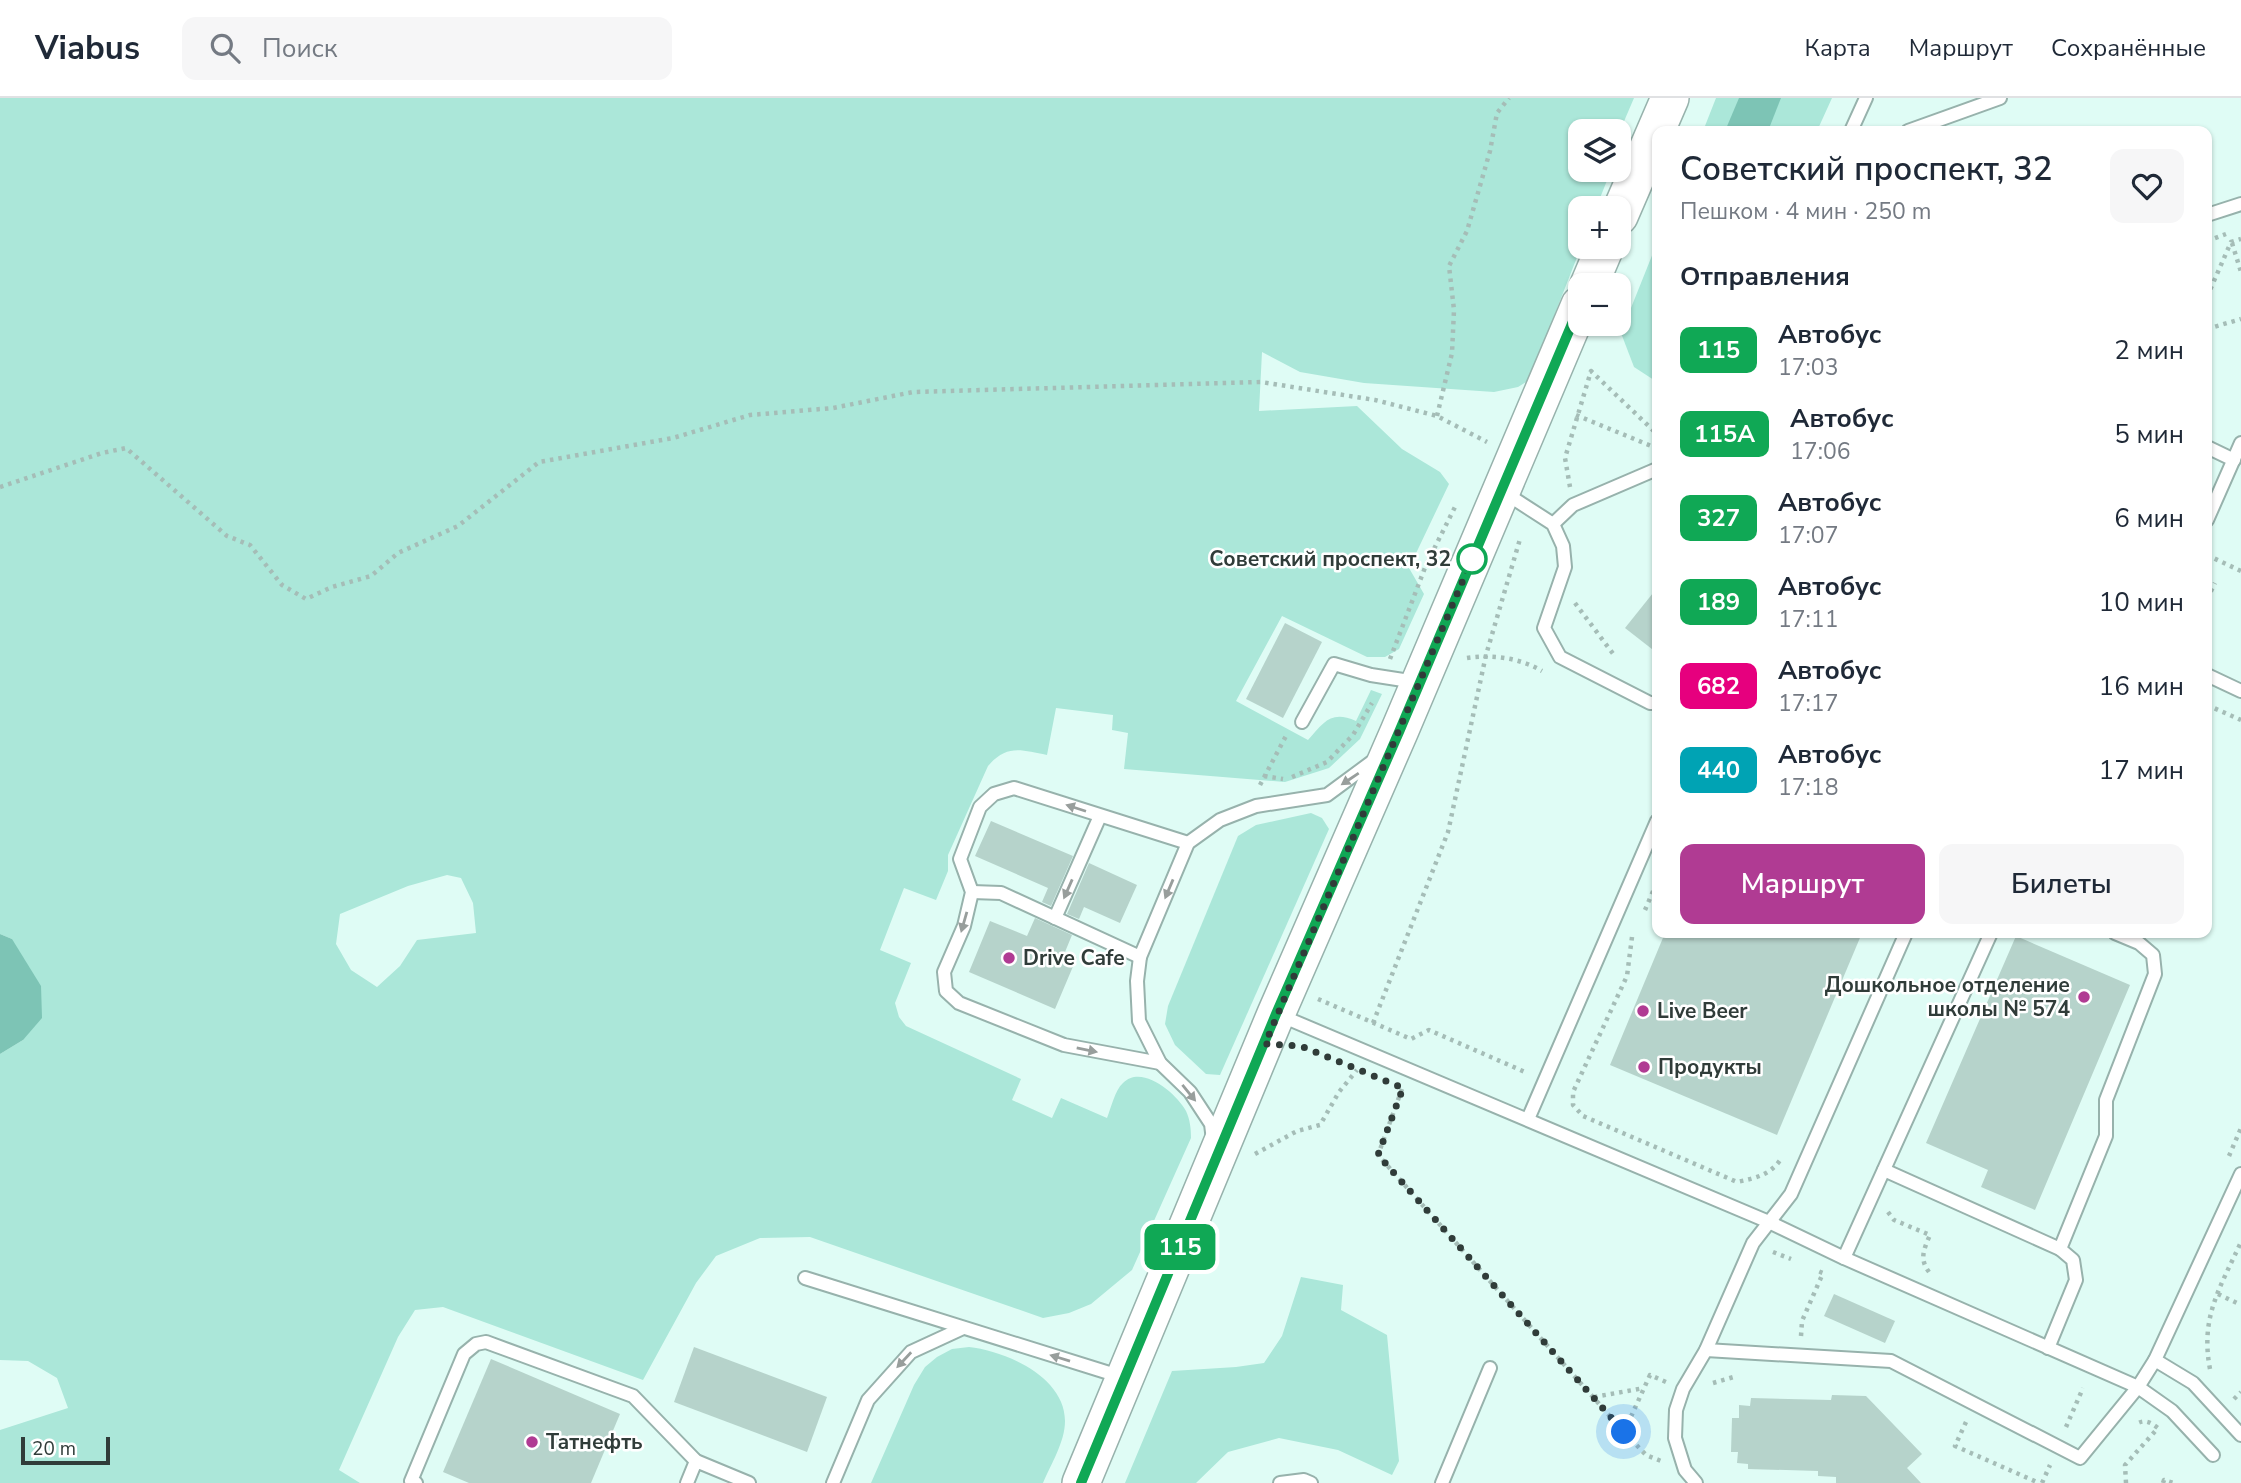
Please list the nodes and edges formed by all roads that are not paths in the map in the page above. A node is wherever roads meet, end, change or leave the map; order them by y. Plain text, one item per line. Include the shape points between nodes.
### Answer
1 (1670, 98) edge
2 (1866, 98) edge
3 (2000, 98) edge
4 (1658, 126) edge
5 (1853, 126) edge
6 (1922, 126) edge
7 (1652, 140) edge
8 (1628, 196) edge
9 (2241, 204) edge
10 (2212, 213) edge
11 (1568, 333) edge
12 (2241, 443) edge
13 (2212, 449) edge
14 (2234, 460) junction
15 (1652, 471) edge
16 (1516, 500) junction
17 (2212, 509) edge
18 (1553, 524) junction
19 (2212, 677) edge
20 (1420, 683) junction
21 (2241, 691) edge
22 (1652, 703) edge
23 (1302, 722) road end
24 (1399, 732) junction
25 (1100, 816) junction
26 (1652, 833) edge
27 (1188, 844) junction
28 (972, 892) junction
29 (1055, 918) junction
30 (1904, 938) edge
31 (1989, 938) edge
32 (2127, 938) edge
33 (1140, 957) junction
34 (1276, 1014) junction
35 (1160, 1063) junction
36 (1528, 1119) junction
37 (1233, 1159) junction
38 (1884, 1170) junction
39 (2241, 1174) edge
40 (1769, 1222) junction
41 (2060, 1249) junction
42 (1844, 1258) junction
43 (805, 1278) dead end
44 (963, 1328) junction
45 (2048, 1348) junction
46 (1706, 1350) junction
47 (2155, 1360) junction
48 (1490, 1368) dead end
49 (1125, 1378) junction
50 (2138, 1387) junction
51 (2241, 1435) edge
52 (2213, 1455) dead end
53 (696, 1461) junction
54 (416, 1483) edge
55 (687, 1483) edge
56 (749, 1483) edge
57 (833, 1483) edge
58 (1081, 1483) edge
59 (1280, 1483) edge
60 (1311, 1483) edge
61 (1442, 1483) edge
62 (1696, 1483) edge

1 - 4 main road
2 - 5 lane
3 - 6 lane
7 - 8 main road
9 - 10 lane
11 - 16 main road via 1515,458
12 - 14 lane
13 - 14 lane
14 - 17 lane
15 - 18 lane via 1573,505
16 - 18 lane
16 - 20 main road
18 - 22 lane via 1563,546 1565,566 1544,628 1560,657
19 - 21 lane
20 - 23 lane via 1371,676 1334,664
20 - 24 main road
24 -> 27 lane via 1361,772 1327,795 1256,806 1220,820
24 - 34 main road
25 - 27 lane
25 -> 28 lane via 1014,788 994,794 980,807 960,859
25 -> 29 lane
26 - 36 lane
27 -> 33 lane
28 - 29 lane via 1001,893
28 -> 35 lane via 964,926 944,972 946,991 959,1003 1063,1045
29 - 33 lane
30 - 40 lane via 1791,1194
31 - 38 lane
32 - 41 lane via 2153,955 2155,974 2106,1100 2106,1136
33 - 35 lane via 1139,1021
34 - 36 lane
34 - 37 main road
35 -> 37 lane via 1190,1092
36 - 40 lane
37 - 49 main road
38 - 41 lane
38 - 42 lane
39 - 47 lane
40 - 42 lane
40 - 46 lane via 1753,1243
41 - 45 lane via 2073,1260 2076,1280
42 - 45 lane
43 - 44 lane
49 -> 44 lane
44 -> 57 lane via 911,1352 868,1400
45 - 50 lane
46 - 50 lane via 1891,1361 2080,1458
46 - 62 lane via 1676,1410 1675,1438 1685,1470
47 - 50 lane
47 - 51 lane via 2193,1383
48 - 61 lane
49 - 58 main road
50 - 52 lane via 2172,1411
53 - 54 lane via 633,1396 485,1342 464,1354 411,1481
53 - 55 lane
53 - 56 lane
59 - 60 lane

